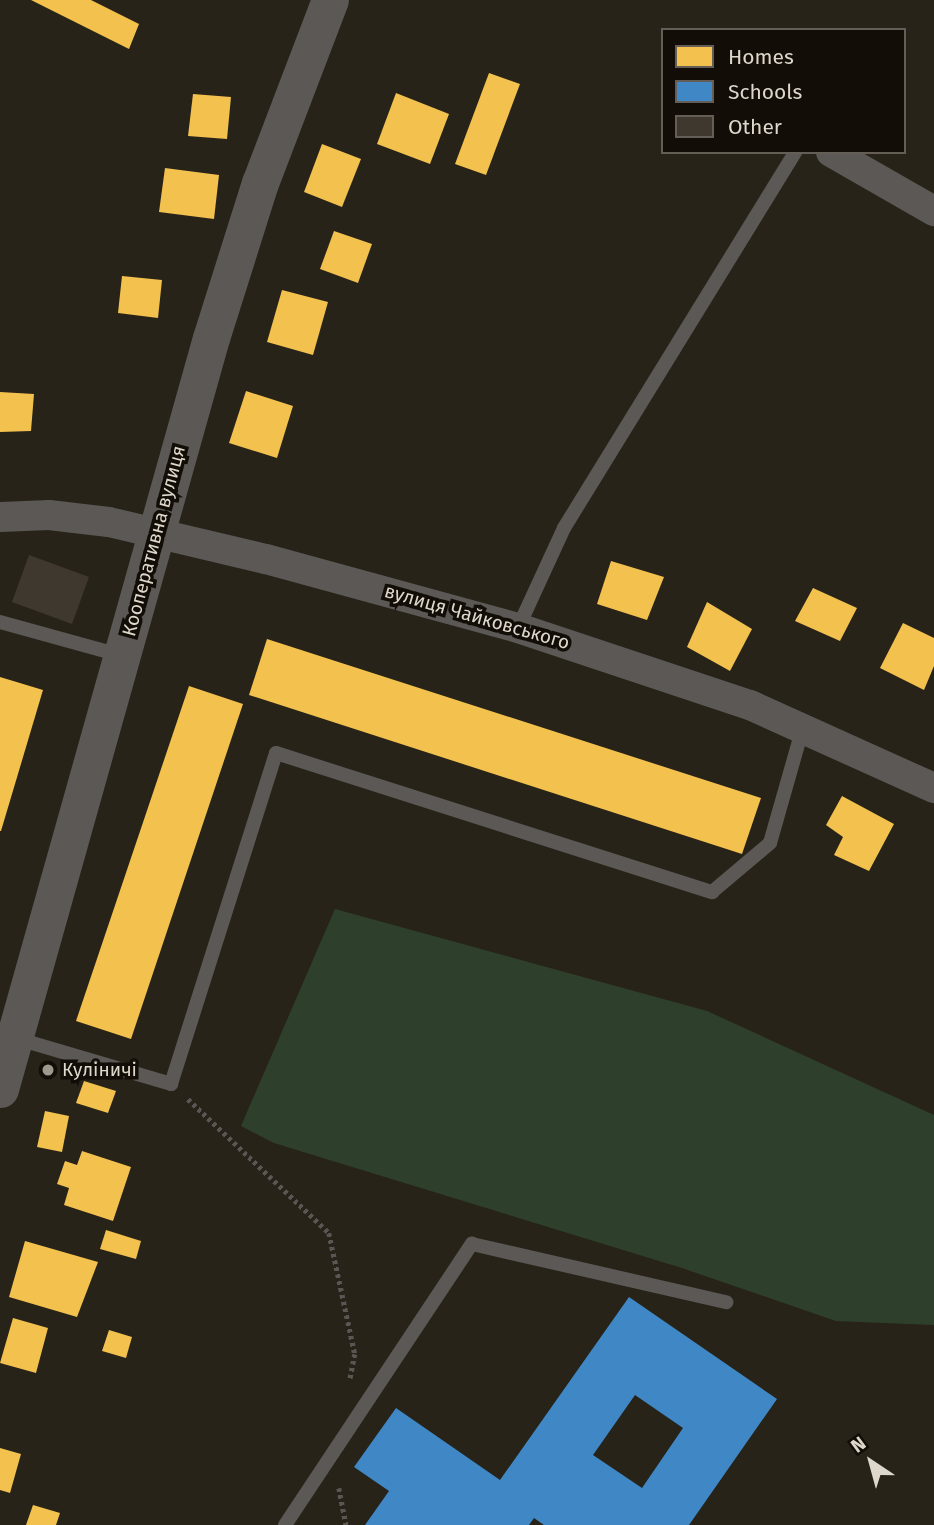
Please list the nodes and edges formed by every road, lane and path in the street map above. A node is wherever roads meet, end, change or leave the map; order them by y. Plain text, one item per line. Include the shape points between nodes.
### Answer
1 (330, 0) edge
2 (794, 154) edge
3 (834, 154) edge
4 (934, 211) edge
5 (0, 517) edge
6 (157, 533) junction
7 (0, 622) edge
8 (518, 628) junction
9 (122, 656) junction
10 (803, 727) junction
11 (934, 788) edge
12 (14, 1037) junction
13 (171, 1083) junction
14 (0, 1089) edge
15 (726, 1302) dead end
16 (347, 1394) dead end
17 (335, 1448) junction
18 (285, 1525) edge
19 (346, 1525) edge

1 - 6 street, Кооперативна вулиця via 232,272
2 - 8 lane via 570,517
3 - 4 street
5 - 6 street, вулиця Чайковського via 49,514
6 - 8 street, вулиця Чайковського
6 - 9 street, Кооперативна вулиця
7 - 9 lane
8 - 10 street, вулиця Чайковського via 634,664
9 - 12 street, Кооперативна вулиця
10 - 11 street, вулиця Чайковського
10 - 13 lane via 770,843 712,892 276,753
12 - 13 lane
12 - 14 street, Кооперативна вулиця
13 - 16 path via 329,1233 355,1354
15 - 17 lane via 472,1244
17 - 18 lane
17 - 19 path

